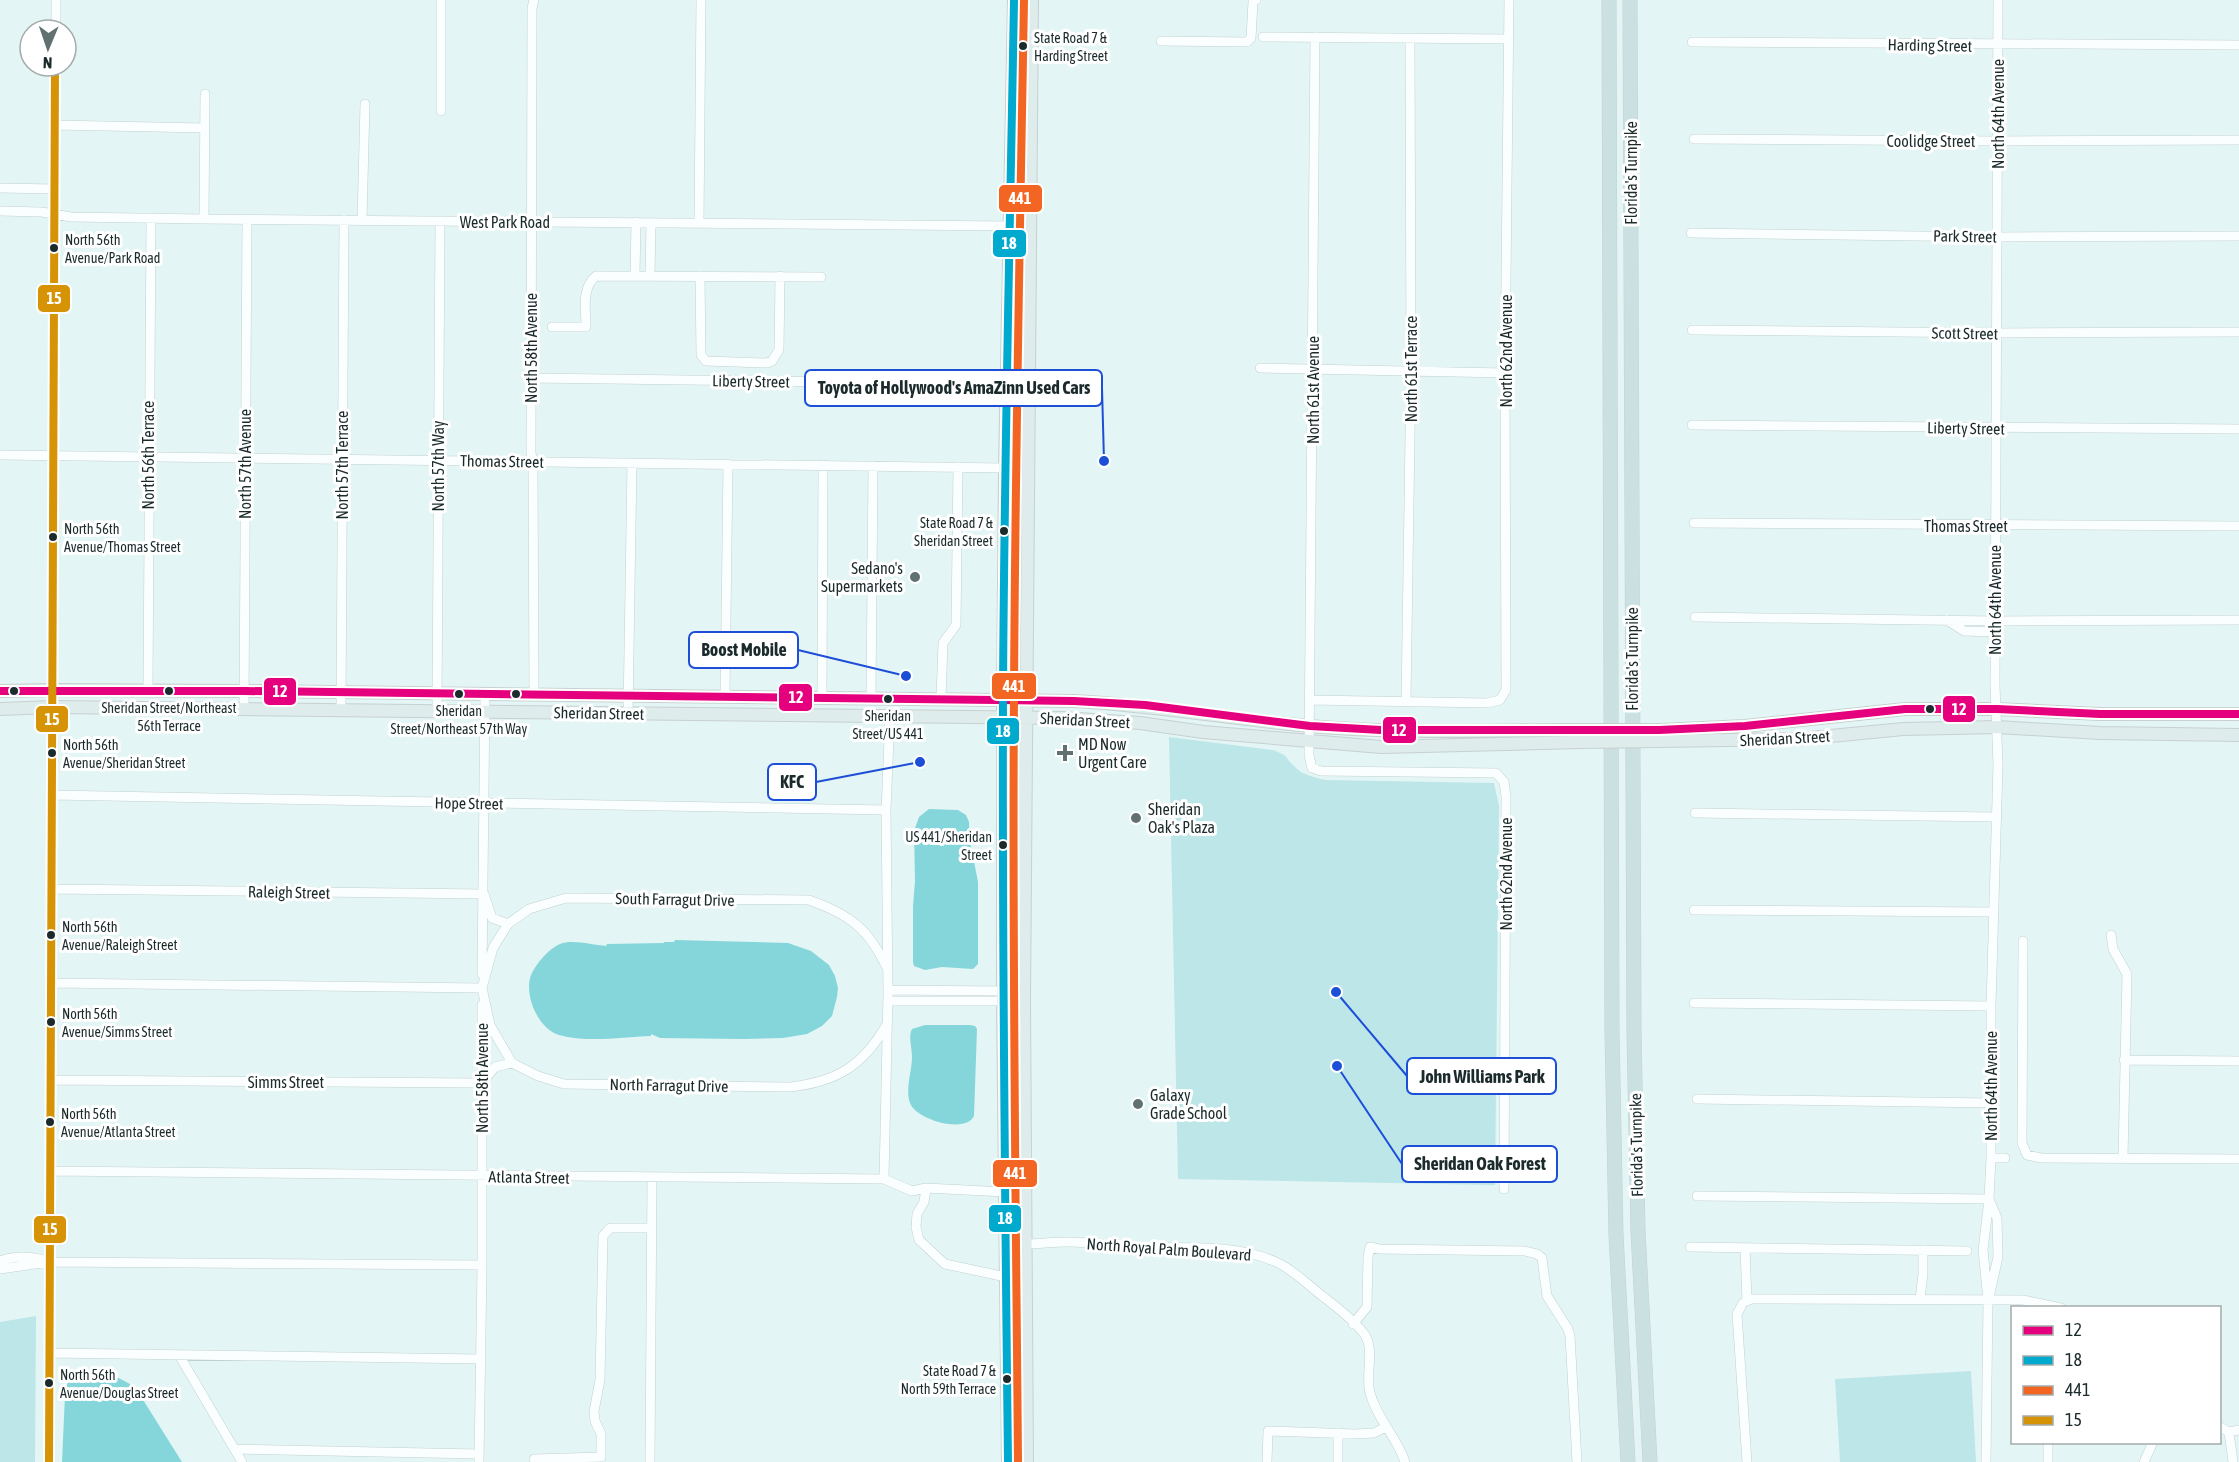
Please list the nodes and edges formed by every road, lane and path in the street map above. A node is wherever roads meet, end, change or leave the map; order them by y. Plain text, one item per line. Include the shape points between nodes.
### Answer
1 (56, 0) edge
2 (441, 0) edge
3 (534, 0) edge
4 (701, 0) edge
5 (1007, 0) edge
6 (1014, 0) edge
7 (1032, 0) edge
8 (1256, 0) edge
9 (1509, 0) edge
10 (1609, 0) edge
11 (1630, 0) edge
12 (1998, 0) edge
13 (56, 18) edge
14 (1032, 19) junction
15 (1263, 37) dead end
16 (1315, 37) junction
17 (1410, 38) junction
18 (1509, 39) junction
19 (1161, 41) dead end
20 (1692, 42) dead end
21 (1998, 45) junction
22 (2239, 45) edge
23 (56, 78) edge
24 (205, 94) dead end
25 (364, 104) dead end
26 (441, 111) dead end
27 (55, 124) junction
28 (205, 128) junction
29 (1694, 139) dead end
30 (2239, 140) edge
31 (1998, 141) junction
32 (1011, 162) junction
33 (1029, 183) junction
34 (0, 188) edge
35 (55, 189) junction
36 (0, 211) edge
37 (56, 214) junction
38 (151, 218) junction
39 (204, 219) junction
40 (247, 220) junction
41 (344, 220) junction
42 (362, 220) junction
43 (440, 221) junction
44 (531, 222) junction
45 (636, 222) junction
46 (651, 223) junction
47 (699, 223) junction
48 (1010, 226) junction
49 (1691, 233) dead end
50 (2239, 236) edge
51 (1997, 237) junction
52 (1029, 249) junction
53 (634, 276) junction
54 (650, 276) junction
55 (700, 276) junction
56 (780, 276) junction
57 (821, 277) dead end
58 (552, 327) dead end
59 (1692, 330) dead end
60 (2239, 332) edge
61 (1996, 333) junction
62 (1260, 368) dead end
63 (1313, 369) junction
64 (1411, 371) junction
65 (1505, 373) junction
66 (532, 378) junction
67 (1006, 384) junction
68 (1692, 425) dead end
69 (1996, 429) junction
70 (2239, 429) edge
71 (0, 455) edge
72 (53, 456) junction
73 (148, 457) junction
74 (245, 458) junction
75 (342, 459) junction
76 (438, 461) junction
77 (534, 462) junction
78 (632, 463) junction
79 (728, 464) junction
80 (823, 465) junction
81 (873, 466) junction
82 (958, 467) junction
83 (1005, 471) junction
84 (1027, 489) junction
85 (1694, 523) dead end
86 (1996, 526) junction
87 (2239, 526) edge
88 (1695, 617) dead end
89 (1947, 620) junction
90 (2239, 620) edge
91 (1995, 621) junction
92 (1995, 632) junction
93 (53, 690) junction
94 (0, 691) edge
95 (148, 691) junction
96 (244, 691) junction
97 (341, 692) junction
98 (437, 694) junction
99 (485, 695) junction
100 (534, 695) junction
101 (629, 696) junction
102 (725, 696) junction
103 (822, 697) junction
104 (871, 697) junction
105 (941, 699) junction
106 (1003, 700) junction
107 (1027, 700) junction
108 (1310, 700) junction
109 (1406, 701) junction
110 (53, 707) junction
111 (0, 709) edge
112 (244, 709) junction
113 (1996, 709) junction
114 (340, 710) junction
115 (437, 711) junction
116 (485, 712) junction
117 (628, 713) junction
118 (2239, 714) edge
119 (890, 716) junction
120 (1003, 718) junction
121 (1026, 718) junction
122 (1310, 726) junction
123 (1997, 727) junction
124 (1659, 735) junction
125 (2239, 735) edge
126 (1581, 736) junction
127 (1309, 742) junction
128 (52, 795) junction
129 (484, 803) junction
130 (886, 810) junction
131 (1695, 813) dead end
132 (1996, 817) junction
133 (52, 889) junction
134 (484, 894) junction
135 (1694, 910) dead end
136 (1994, 912) junction
137 (507, 924) junction
138 (2111, 935) dead end
139 (2023, 941) dead end
140 (888, 970) junction
141 (51, 983) junction
142 (482, 988) junction
143 (888, 990) junction
144 (1003, 996) junction
145 (888, 1001) junction
146 (1694, 1004) dead end
147 (1991, 1006) junction
148 (887, 1024) junction
149 (1024, 1027) junction
150 (2124, 1060) junction
151 (2239, 1061) edge
152 (512, 1063) junction
153 (51, 1080) junction
154 (483, 1083) junction
155 (1697, 1099) dead end
156 (1991, 1103) junction
157 (1991, 1158) junction
158 (2005, 1158) dead end
159 (2122, 1158) junction
160 (2239, 1160) edge
161 (50, 1171) junction
162 (483, 1176) junction
163 (652, 1178) junction
164 (884, 1179) junction
165 (926, 1188) junction
166 (1504, 1189) dead end
167 (1005, 1192) junction
168 (1697, 1196) dead end
169 (1989, 1199) junction
170 (651, 1228) junction
171 (1025, 1244) junction
172 (1690, 1247) dead end
173 (1745, 1248) junction
174 (1923, 1250) junction
175 (1967, 1251) dead end
176 (0, 1261) edge
177 (14, 1262) junction
178 (49, 1262) junction
179 (482, 1265) junction
180 (0, 1269) edge
181 (1006, 1277) junction
182 (1920, 1299) junction
183 (1989, 1300) junction
184 (1747, 1301) junction
185 (2049, 1306) edge
186 (1353, 1324) junction
187 (49, 1353) junction
188 (179, 1355) junction
189 (481, 1359) junction
190 (1386, 1427) junction
191 (2221, 1428) edge
192 (2239, 1430) edge
193 (2229, 1432) junction
194 (1338, 1433) junction
195 (2048, 1444) edge
196 (2153, 1444) edge
197 (235, 1449) junction
198 (479, 1458) edge
199 (534, 1459) dead end
200 (49, 1462) edge
201 (242, 1462) edge
202 (650, 1462) edge
203 (1008, 1462) edge
204 (1027, 1462) edge
205 (1267, 1462) edge
206 (1338, 1462) edge
207 (1405, 1462) edge
208 (1577, 1462) edge
209 (1628, 1462) edge
210 (1650, 1462) edge
211 (1747, 1462) edge
212 (1986, 1462) edge
213 (2048, 1462) edge
214 (2144, 1462) edge
215 (2232, 1462) edge

1 - 13 street
2 - 26 street
3 - 44 street, North 58th Avenue
4 - 47 street
5 - 6 street
6 - 14 main road
6 - 32 main road
7 - 14 main road
8 - 19 street via 1251,38 1247,42
9 - 18 street, North 62nd Avenue
10 - 209 highway, Florida's Turnpike via 1612,1032 1616,1235
11 - 210 highway, Florida's Turnpike via 1634,1032 1638,1231
12 - 21 street, North 64th Avenue
14 - 33 main road
15 - 16 street
16 - 17 street
16 - 63 street, North 61st Avenue
17 - 18 street
17 - 64 street, North 61st Terrace
18 - 65 street, North 62nd Avenue
20 - 21 street, Harding Street
21 - 22 street, Harding Street
21 - 31 street, North 64th Avenue
23 - 27 street
24 - 28 street
25 - 42 street
27 - 28 street
27 - 35 street
28 - 39 street
29 - 31 street, Coolidge Street
30 - 31 street, Coolidge Street
31 - 51 street, North 64th Avenue
32 - 33 main road via 1018,176
32 - 48 main road
33 - 52 main road
34 - 35 street
35 - 37 street
36 - 37 street, West Park Road
37 - 38 street, West Park Road
37 - 72 street
38 - 39 street, West Park Road
38 - 73 street, North 56th Terrace
39 - 40 street, West Park Road
40 - 41 street, West Park Road
40 - 74 street, North 57th Avenue
41 - 42 street, West Park Road
41 - 75 street, North 57th Terrace
42 - 43 street, West Park Road
43 - 44 street, West Park Road
43 - 76 street, North 57th Way
44 - 45 street, West Park Road
44 - 66 street, North 58th Avenue
45 - 46 street, West Park Road
45 - 53 street
46 - 47 street, West Park Road
46 - 54 street
47 - 48 street, West Park Road
48 - 52 main road via 1019,232
48 - 67 main road
49 - 51 street, Park Street
50 - 51 street, Park Street
51 - 61 street, North 64th Avenue
52 - 84 main road
53 - 54 street
53 - 58 street via 596,276 586,289 586,327
54 - 55 street
55 - 56 street
55 - 56 street via 701,355 706,361 767,363 779,350
56 - 57 street
59 - 61 street, Scott Street
60 - 61 street, Scott Street
61 - 69 street, North 64th Avenue
62 - 63 street
63 - 64 street
63 - 108 street, North 61st Avenue
64 - 65 street
64 - 109 street, North 61st Terrace
65 - 109 street, North 62nd Avenue via 1506,690 1500,700 1487,703
66 - 67 street, Liberty Street
66 - 77 street, North 58th Avenue
67 - 83 main road
68 - 69 street, Liberty Street
69 - 70 street, Liberty Street
69 - 86 street, North 64th Avenue
71 - 72 street, Thomas Street
72 - 73 street, Thomas Street
72 - 93 street
73 - 74 street, Thomas Street
73 - 95 street, North 56th Terrace
74 - 75 street, Thomas Street
74 - 96 street, North 57th Avenue
75 - 76 street, Thomas Street
75 - 97 street, North 57th Terrace
76 - 77 street, Thomas Street
76 - 98 street, North 57th Way
77 - 78 street, Thomas Street
77 - 100 street, North 58th Avenue
78 - 79 street, Thomas Street
78 - 101 street
79 - 80 street, Thomas Street
79 - 102 street
80 - 81 street, Thomas Street
80 - 103 street
81 - 82 street, Thomas Street
81 - 104 street
82 - 83 street, Thomas Street
82 - 105 street via 956,625 943,643
83 - 84 main road via 1014,484
83 - 106 main road
84 - 107 main road
85 - 86 street, Thomas Street
86 - 87 street, Thomas Street
86 - 91 street, North 64th Avenue
88 - 89 street
89 - 91 street
89 - 92 street via 1964,631
90 - 91 street
91 - 92 street, North 64th Avenue
92 - 113 street, North 64th Avenue
93 - 94 main road, Sheridan Street
93 - 95 main road, Sheridan Street
93 - 110 street
95 - 96 main road, Sheridan Street
96 - 97 main road, Sheridan Street
96 - 112 street, North 57th Avenue
97 - 98 main road, Sheridan Street
97 - 114 street, North 57th Terrace
98 - 99 main road, Sheridan Street
98 - 115 street, North 57th Way
99 - 100 main road, Sheridan Street
99 - 116 street, North 58th Avenue
100 - 101 main road, Sheridan Street
101 - 102 main road, Sheridan Street
101 - 117 street
102 - 103 main road, Sheridan Street
103 - 104 main road, Sheridan Street
104 - 105 main road, Sheridan Street
105 - 106 main road, Sheridan Street
106 - 107 main road, Sheridan Street
106 - 120 main road
107 - 121 main road
107 - 122 main road, Sheridan Street via 1145,705
108 - 109 street
108 - 122 street, North 61st Avenue
110 - 111 main road, Sheridan Street
110 - 112 main road, Sheridan Street
110 - 128 street
112 - 114 main road, Sheridan Street
113 - 118 main road, Sheridan Street
113 - 123 street, North 64th Avenue
113 - 124 main road, Sheridan Street via 1905,709
114 - 115 main road, Sheridan Street
115 - 116 main road, Sheridan Street
116 - 117 main road, Sheridan Street
116 - 129 street, North 58th Avenue
117 - 119 main road, Sheridan Street
119 - 120 main road, Sheridan Street
119 - 130 street
120 - 121 main road, Sheridan Street
120 - 144 main road
121 - 127 main road, Sheridan Street via 1140,723
121 - 149 main road
122 - 126 main road, Sheridan Street
122 - 127 street, North 61st Avenue
123 - 124 main road, Sheridan Street via 1903,729 1800,739
123 - 125 main road, Sheridan Street
123 - 132 street, North 64th Avenue
124 - 126 main road, Sheridan Street, bridge
126 - 127 main road, Sheridan Street via 1381,747
127 - 166 street, North 62nd Avenue via 1312,768 1322,771 1496,773 1504,782
128 - 129 street, Hope Street
128 - 133 street
129 - 130 street, Hope Street
129 - 134 street, North 58th Avenue
130 - 140 street
131 - 132 street
132 - 136 street, North 64th Avenue
133 - 134 street, Raleigh Street
133 - 141 street
134 - 137 street via 492,918
134 - 142 street, North 58th Avenue
135 - 136 street
136 - 147 street, North 64th Avenue
137 - 140 street, South Farragut Drive via 529,909 566,898 809,900 837,910 863,930
137 - 142 street, South Farragut Drive via 493,948
138 - 150 street via 2113,949 2127,974
139 - 159 street via 2022,1143 2027,1155
140 - 143 street
141 - 142 street
141 - 153 street
142 - 152 street via 490,1025
142 - 154 street, North 58th Avenue
143 - 144 street
143 - 145 street
144 - 145 street
144 - 149 main road via 1009,995 1018,1006
144 - 167 main road
145 - 148 street
146 - 147 street
147 - 156 street, North 64th Avenue
148 - 152 street, North Farragut Drive via 875,1046 840,1074 815,1084 790,1087 564,1084
148 - 164 street
149 - 171 main road
150 - 151 street
150 - 159 street
152 - 154 street via 495,1067
153 - 154 street, Simms Street
153 - 161 street
154 - 162 street, North 58th Avenue
155 - 156 street
156 - 157 street, North 64th Avenue
157 - 158 street
157 - 169 street, North 64th Avenue
159 - 160 street
161 - 162 street, Atlanta Street
161 - 178 street
162 - 163 street, Atlanta Street
162 - 179 street, North 58th Avenue
163 - 164 street, Atlanta Street
163 - 170 street
164 - 165 street, Atlanta Street via 912,1191
165 - 167 street, Atlanta Street
165 - 181 street via 917,1214 920,1240 945,1264
167 - 181 main road
168 - 169 street
169 - 183 street, North 64th Avenue via 1983,1250
169 - 183 street, North 64th Avenue via 1998,1218 1998,1257
170 - 199 street via 610,1228 603,1236 600,1380 594,1411 601,1434 601,1457
170 - 202 street
171 - 186 street, North Royal Palm Boulevard via 1066,1241 1258,1256 1280,1264
171 - 204 main road
172 - 173 street
173 - 174 street
173 - 184 street
174 - 175 street
174 - 182 street
176 - 177 street
177 - 178 street
177 - 180 street
178 - 179 street
178 - 187 street
179 - 189 street, North 58th Avenue
181 - 203 main road
182 - 183 street
182 - 184 street
183 - 185 street via 2023,1300
183 - 212 street, North 64th Avenue
184 - 211 street via 1737,1314
186 - 190 street, North Royal Palm Boulevard via 1368,1342 1370,1392
186 - 208 street via 1367,1307 1370,1247 1537,1254 1542,1258 1547,1296 1570,1336
187 - 188 street
187 - 200 street
188 - 189 street
188 - 197 street
189 - 198 street, North 58th Avenue
190 - 194 street via 1374,1433
190 - 207 street, North Royal Palm Boulevard
191 - 193 street
192 - 193 street
193 - 215 street
194 - 205 street via 1268,1431
194 - 206 street
195 - 213 street
196 - 214 street
197 - 198 street
197 - 201 street

